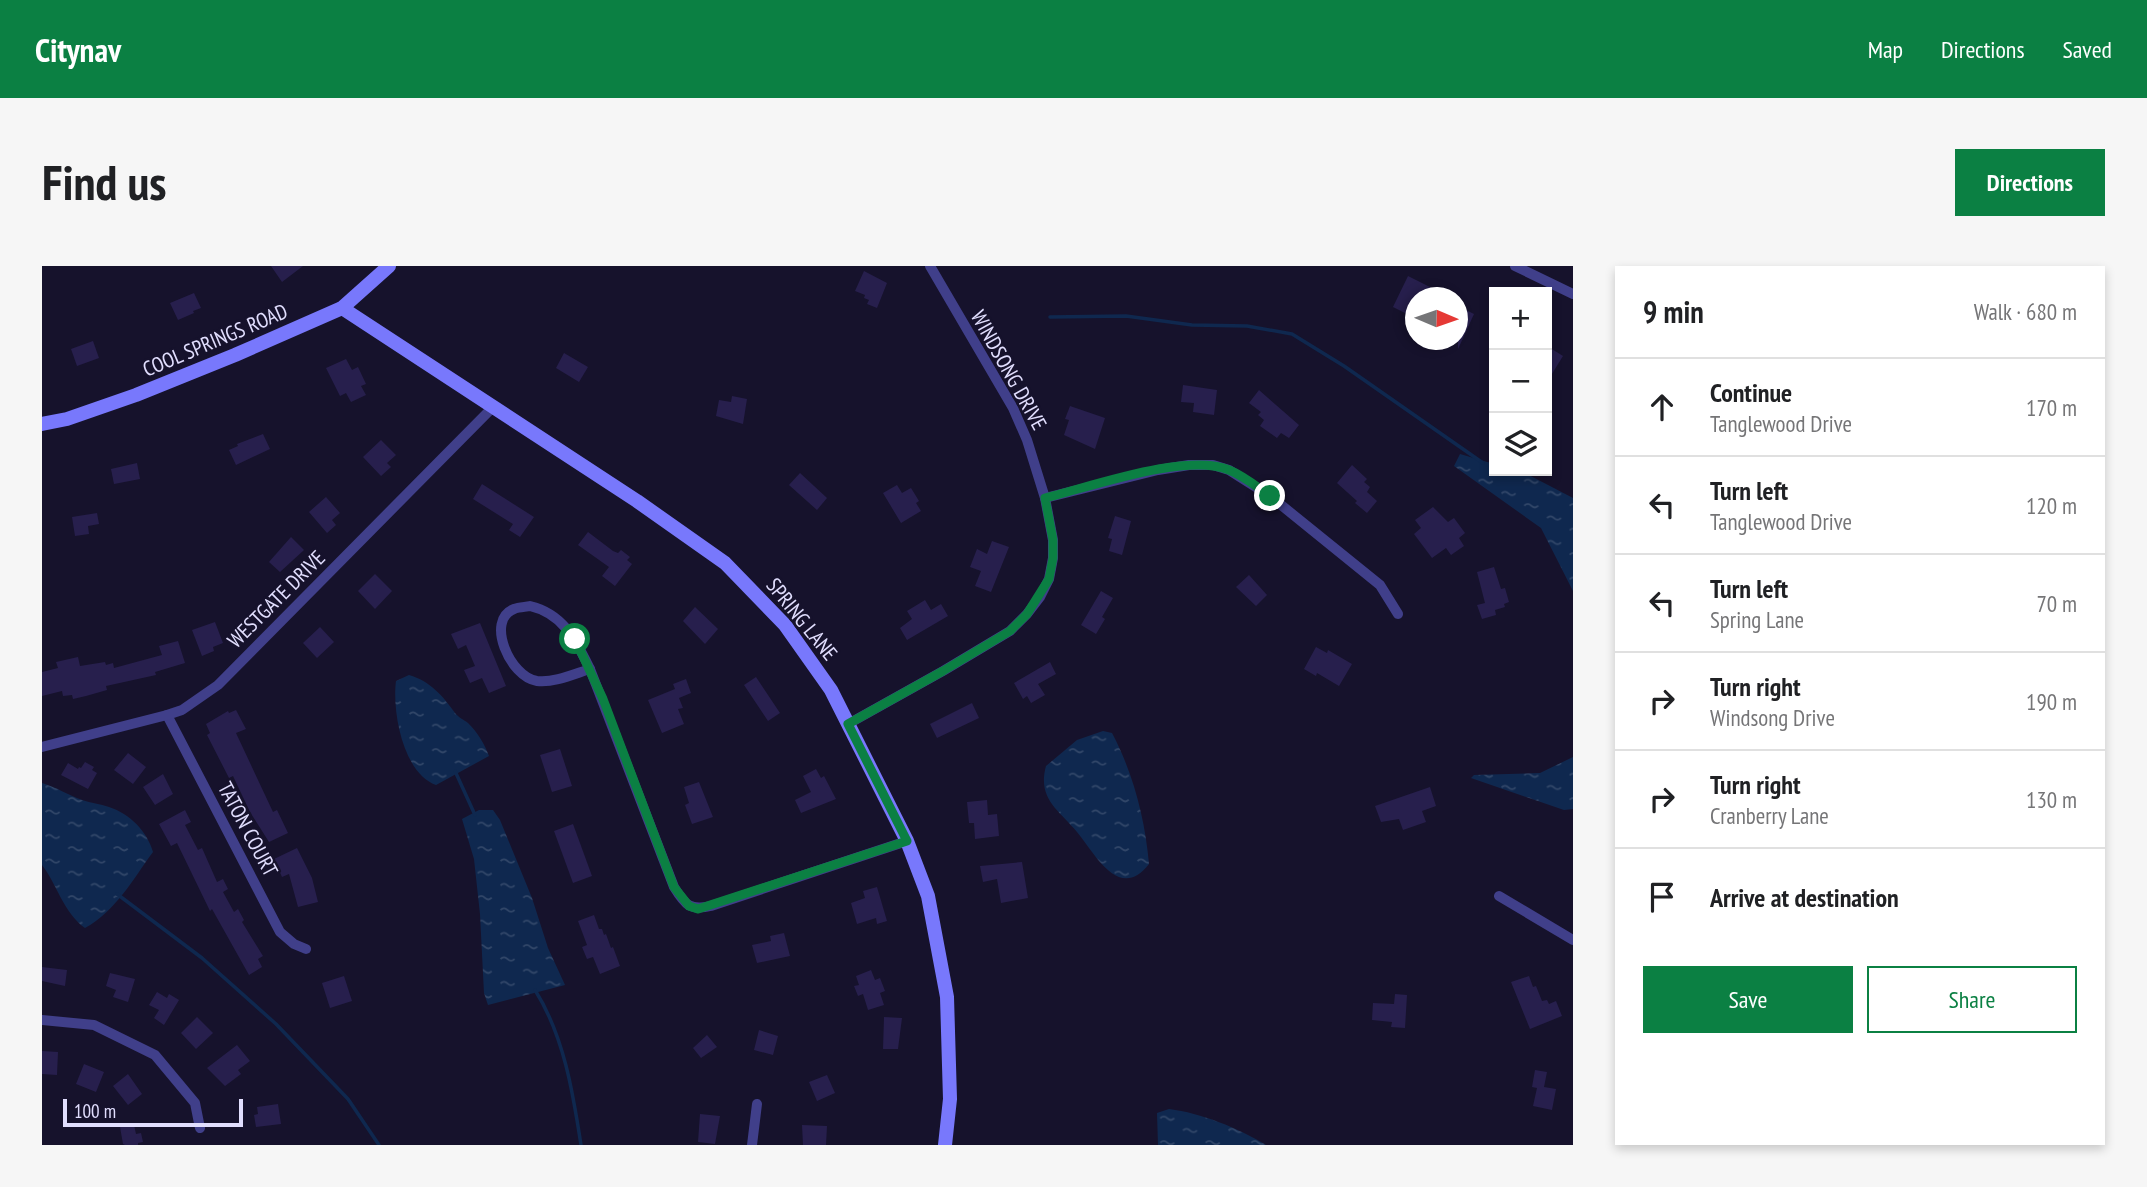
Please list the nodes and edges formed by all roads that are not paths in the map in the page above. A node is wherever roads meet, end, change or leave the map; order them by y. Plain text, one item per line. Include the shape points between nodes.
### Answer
1 (388, 266) edge
2 (930, 266) edge
3 (1515, 266) edge
4 (1573, 294) edge
5 (342, 308) junction
6 (493, 407) junction
7 (42, 424) edge
8 (1045, 498) junction
9 (1398, 614) dead end
10 (590, 669) junction
11 (167, 715) junction
12 (848, 724) junction
13 (42, 747) edge
14 (907, 841) junction
15 (1499, 896) dead end
16 (1573, 940) edge
17 (306, 949) dead end
18 (42, 1020) edge
19 (757, 1104) dead end
20 (200, 1128) dead end
21 (752, 1145) edge
22 (945, 1145) edge

1 - 5 street, COOL SPRINGS ROAD
2 - 8 street, WINDSONG DRIVE via 1013,408
3 - 4 street
5 - 6 street, SPRING LANE
5 - 7 street, COOL SPRINGS ROAD via 136,395
6 - 11 street, WESTGATE DRIVE via 218,685
6 - 12 street, SPRING LANE via 725,563 785,625 831,690
8 - 9 street via 1189,465 1229,470 1270,496 1380,585
8 - 12 street, WINDSONG DRIVE via 1053,558 1049,579 1027,614 1010,631
10 - 10 street via 556,679 537,681 524,676 504,650 504,617 513,609 530,606 562,621
10 - 14 street via 674,887 689,906 711,906
11 - 13 street, WESTGATE DRIVE
11 - 17 street, TATON COURT via 280,932
12 - 14 street, SPRING LANE
14 - 22 street, SPRING LANE via 928,895 947,997 950,1099
15 - 16 street
18 - 20 street via 94,1025 155,1055 195,1103
19 - 21 street

